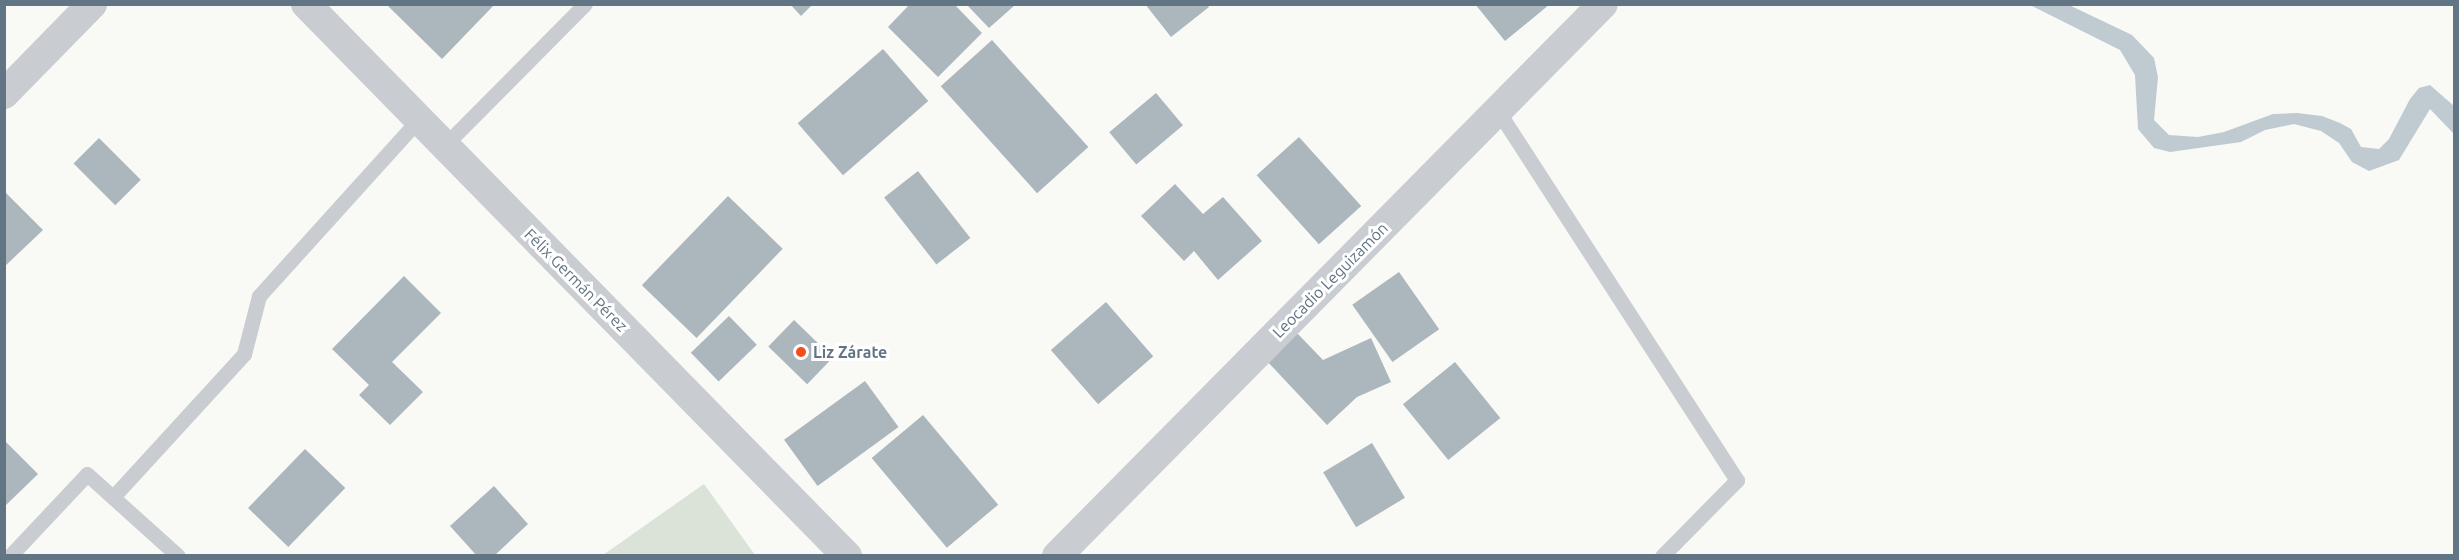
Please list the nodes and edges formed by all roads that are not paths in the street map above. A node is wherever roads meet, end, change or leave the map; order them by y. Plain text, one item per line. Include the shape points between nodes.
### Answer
1 (92, 4) edge
2 (306, 4) edge
3 (585, 4) edge
4 (1603, 4) edge
5 (4, 94) edge
6 (1498, 111) junction
7 (419, 120) junction
8 (444, 146) junction
9 (113, 497) junction
10 (10, 555) edge
11 (178, 555) edge
12 (847, 555) edge
13 (1057, 555) edge
14 (1662, 555) edge

1 - 5 street
2 - 7 street, Félix Germán Pérez
3 - 8 lane
4 - 6 street, Leocadio Leguizamón
6 - 13 street, Leocadio Leguizamón
6 - 14 lane via 1737,480
7 - 8 street, Félix Germán Pérez
7 - 9 lane via 259,296 244,354
8 - 12 street, Félix Germán Pérez
9 - 10 lane via 87,474
9 - 11 lane

